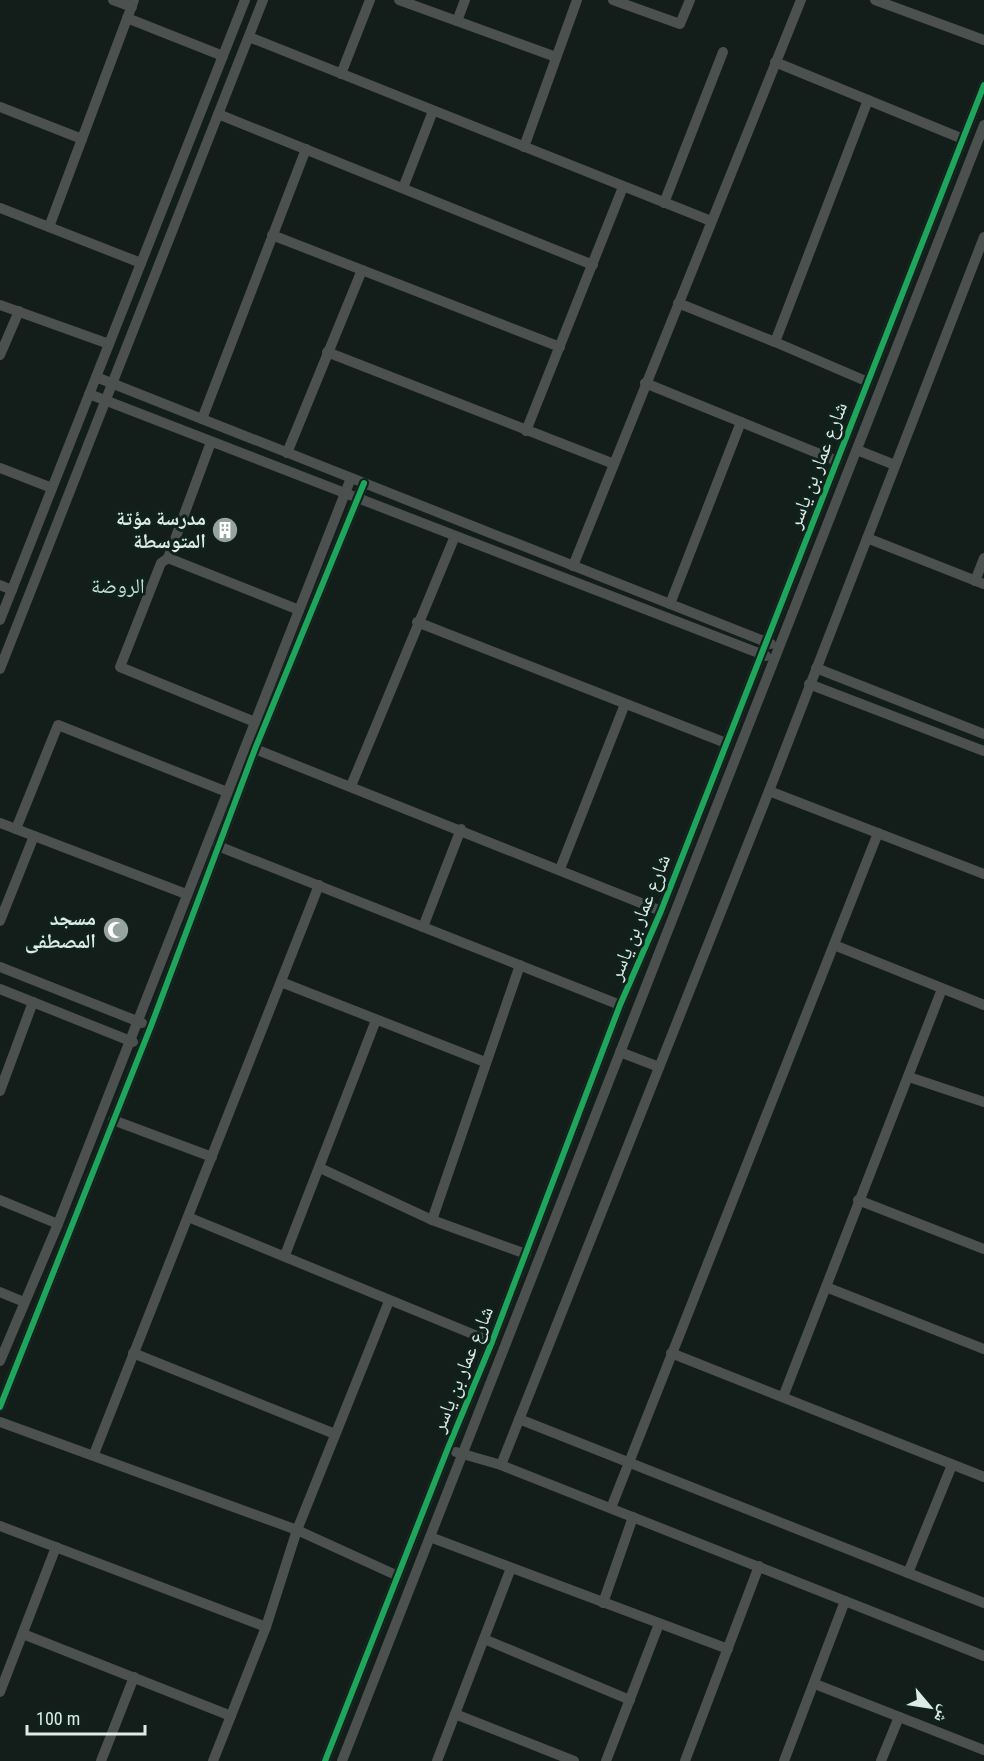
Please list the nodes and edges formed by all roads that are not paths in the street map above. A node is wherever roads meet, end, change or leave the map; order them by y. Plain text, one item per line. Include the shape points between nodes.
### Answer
1 (113, 0) edge
2 (245, 0) edge
3 (263, 0) edge
4 (370, 0) edge
5 (399, 0) edge
6 (465, 0) edge
7 (577, 0) edge
8 (613, 0) edge
9 (690, 0) edge
10 (801, 0) edge
11 (875, 0) edge
12 (131, 8) edge
13 (457, 21) junction
14 (249, 37) junction
15 (984, 40) edge
16 (723, 52) dead end
17 (223, 56) junction
18 (556, 57) junction
19 (776, 62) junction
20 (341, 74) junction
21 (984, 85) edge
22 (868, 100) junction
23 (0, 106) edge
24 (433, 111) junction
25 (218, 114) junction
26 (984, 125) edge
27 (82, 140) junction
28 (963, 140) junction
29 (524, 147) junction
30 (306, 149) junction
31 (623, 187) junction
32 (403, 188) junction
33 (664, 203) junction
34 (0, 208) edge
35 (711, 221) junction
36 (49, 227) junction
37 (272, 235) junction
38 (984, 237) edge
39 (981, 252) edge
40 (141, 263) junction
41 (593, 265) junction
42 (362, 270) junction
43 (678, 303) junction
44 (0, 305) edge
45 (19, 311) junction
46 (775, 342) junction
47 (110, 344) junction
48 (560, 347) junction
49 (327, 352) junction
50 (0, 355) edge
51 (96, 377) junction
52 (868, 382) junction
53 (645, 383) junction
54 (112, 384) junction
55 (89, 394) junction
56 (106, 402) junction
57 (202, 419) junction
58 (741, 422) junction
59 (526, 431) junction
60 (211, 442) junction
61 (857, 450) junction
62 (287, 453) junction
63 (837, 461) junction
64 (614, 464) junction
65 (895, 465) junction
66 (0, 468) edge
67 (351, 478) junction
68 (364, 483) junction
69 (52, 488) junction
70 (346, 494) junction
71 (358, 499) junction
72 (455, 536) junction
73 (867, 538) junction
74 (168, 558) junction
75 (984, 558) edge
76 (573, 566) junction
77 (980, 582) edge
78 (0, 585) edge
79 (12, 590) junction
80 (670, 604) junction
81 (299, 610) junction
82 (0, 620) edge
83 (417, 622) junction
84 (766, 642) junction
85 (780, 647) junction
86 (761, 654) junction
87 (776, 659) junction
88 (816, 668) junction
89 (0, 669) edge
90 (809, 684) junction
91 (625, 704) junction
92 (255, 722) junction
93 (984, 734) edge
94 (726, 743) junction
95 (255, 749) junction
96 (984, 751) edge
97 (351, 786) junction
98 (769, 790) junction
99 (227, 792) junction
100 (0, 823) edge
101 (16, 829) junction
102 (461, 829) junction
103 (878, 833) junction
104 (34, 836) junction
105 (218, 846) junction
106 (560, 869) junction
107 (984, 874) edge
108 (319, 885) junction
109 (186, 894) junction
110 (661, 910) junction
111 (0, 921) edge
112 (423, 927) junction
113 (834, 945) junction
114 (520, 965) junction
115 (0, 967) edge
116 (281, 982) junction
117 (0, 989) edge
118 (942, 989) junction
119 (33, 1002) junction
120 (620, 1005) junction
121 (984, 1005) edge
122 (137, 1020) junction
123 (376, 1020) junction
124 (151, 1026) junction
125 (129, 1041) junction
126 (143, 1046) junction
127 (620, 1052) junction
128 (485, 1062) junction
129 (659, 1067) junction
130 (909, 1077) junction
131 (0, 1091) edge
132 (984, 1101) edge
133 (114, 1120) junction
134 (212, 1157) junction
135 (321, 1168) junction
136 (0, 1200) edge
137 (858, 1200) junction
138 (188, 1217) junction
139 (432, 1220) junction
140 (58, 1224) junction
141 (984, 1250) edge
142 (526, 1254) junction
143 (285, 1255) junction
144 (826, 1287) junction
145 (0, 1292) edge
146 (389, 1301) junction
147 (24, 1302) junction
148 (492, 1342) junction
149 (984, 1349) edge
150 (133, 1353) junction
151 (671, 1353) junction
152 (0, 1361) edge
153 (783, 1397) junction
154 (0, 1407) edge
155 (519, 1419) junction
156 (0, 1422) edge
157 (335, 1434) junction
158 (448, 1448) junction
159 (94, 1454) junction
160 (462, 1454) junction
161 (628, 1464) junction
162 (501, 1465) junction
163 (952, 1465) junction
164 (984, 1477) edge
165 (611, 1508) junction
166 (633, 1517) junction
167 (0, 1526) edge
168 (297, 1530) junction
169 (430, 1537) junction
170 (56, 1547) junction
171 (759, 1566) junction
172 (511, 1568) junction
173 (908, 1573) junction
174 (398, 1576) junction
175 (845, 1601) junction
176 (603, 1603) junction
177 (984, 1603) edge
178 (659, 1624) junction
179 (266, 1626) junction
180 (23, 1634) junction
181 (484, 1639) junction
182 (728, 1649) junction
183 (984, 1656) edge
184 (134, 1677) junction
185 (815, 1684) junction
186 (0, 1692) edge
187 (630, 1700) junction
188 (455, 1714) junction
189 (231, 1716) junction
190 (898, 1717) junction
191 (984, 1750) edge
192 (101, 1761) edge
193 (213, 1761) edge
194 (325, 1761) edge
195 (342, 1761) edge
196 (437, 1761) edge
197 (574, 1761) edge
198 (606, 1761) edge
199 (685, 1761) edge
200 (784, 1761) edge
201 (881, 1761) edge

1 - 12 street
2 - 17 street
3 - 14 street
4 - 20 street
5 - 13 street
6 - 13 street
7 - 18 street
8 - 9 street via 680,24
10 - 19 street
11 - 15 street
12 - 17 street
12 - 27 street
13 - 18 street
14 - 20 street
14 - 25 street
16 - 33 street
17 - 40 street
18 - 29 street
19 - 22 street
19 - 35 street
20 - 24 street
21 - 28 street, شارع عمار بن ياسر
22 - 28 street
22 - 46 street
23 - 27 street
24 - 29 street
24 - 32 street
25 - 30 street
25 - 54 street
26 - 61 street, شارع عمار بن ياسر
27 - 36 street
28 - 52 street, شارع عمار بن ياسر
29 - 31 street
30 - 32 street
30 - 37 street
31 - 33 street
31 - 41 street
32 - 41 street
33 - 35 street
34 - 36 street
35 - 43 street
36 - 40 street
37 - 42 street
37 - 57 street
38 - 39 street
39 - 65 street
40 - 47 street
41 - 48 street
42 - 48 street
42 - 49 street
43 - 46 street
43 - 53 street
44 - 45 street
45 - 47 street
45 - 50 street
46 - 52 street
47 - 51 street
48 - 59 street
49 - 59 street
49 - 62 street
51 - 54 street
51 - 55 street
52 - 63 street, شارع عمار بن ياسر
53 - 58 street
53 - 64 street
54 - 56 street
54 - 57 street
55 - 56 street
55 - 69 street
56 - 60 street
56 - 89 street
57 - 62 street
58 - 63 street
58 - 80 street
59 - 64 street
60 - 70 street
60 - 74 street
61 - 65 street
61 - 85 street, شارع عمار بن ياسر
62 - 67 street
63 - 84 street, شارع عمار بن ياسر
64 - 76 street
65 - 73 street
66 - 69 street
67 - 68 street
67 - 70 street
68 - 71 street
68 - 76 street
69 - 79 street
70 - 71 street
70 - 81 street
71 - 72 street
71 - 95 street
72 - 83 street
72 - 86 street
73 - 77 street
73 - 88 street
74 - 81 street
74 - 92 street via 161,562 120,667
75 - 77 street
76 - 80 street
78 - 79 street
79 - 82 street
80 - 84 street
81 - 92 street
83 - 91 street
83 - 97 street
84 - 85 street
84 - 86 street, شارع عمار بن ياسر
85 - 87 street, شارع عمار بن ياسر
86 - 87 street
86 - 94 street, شارع عمار بن ياسر
87 - 127 street, شارع عمار بن ياسر
88 - 90 street
88 - 93 street
90 - 96 street
90 - 98 street
91 - 94 street
91 - 106 street
92 - 99 street
94 - 110 street, شارع عمار بن ياسر
95 - 97 street
95 - 105 street
97 - 102 street
98 - 103 street
98 - 129 street
99 - 101 street via 58,724
99 - 109 street
100 - 101 street
101 - 104 street
102 - 106 street
102 - 112 street
103 - 107 street
103 - 113 street
104 - 109 street
104 - 111 street
105 - 108 street
105 - 124 street
106 - 110 street
108 - 112 street
108 - 116 street
109 - 122 street
110 - 120 street, شارع عمار بن ياسر
112 - 114 street
113 - 118 street
113 - 151 street
114 - 120 street
114 - 128 street
115 - 122 street
116 - 123 street
116 - 134 street
117 - 119 street
118 - 121 street
118 - 130 street
119 - 125 street
119 - 131 street
120 - 142 street, شارع عمار بن ياسر
122 - 124 street
122 - 125 street
123 - 128 street
123 - 135 street
124 - 126 street
125 - 126 street
125 - 140 street
126 - 133 street
127 - 129 street
127 - 160 street, شارع عمار بن ياسر
128 - 139 street
129 - 155 street
130 - 132 street
130 - 137 street
133 - 134 street
133 - 154 street
134 - 138 street
135 - 139 street
135 - 143 street
136 - 140 street
137 - 141 street
137 - 144 street
138 - 143 street
138 - 150 street
139 - 142 street
140 - 147 street
142 - 148 street, شارع عمار بن ياسر
143 - 146 street
144 - 149 street
144 - 153 street
145 - 147 street
146 - 148 street
146 - 157 street
147 - 152 street
148 - 158 street, شارع عمار بن ياسر
150 - 157 street
150 - 159 street
151 - 153 street
151 - 161 street
153 - 163 street
155 - 161 street
155 - 162 street
156 - 159 street
157 - 168 street
158 - 160 street
158 - 174 street, شارع عمار بن ياسر
159 - 168 street
160 - 162 street
160 - 169 street, شارع عمار بن ياسر
161 - 165 street
161 - 173 street
162 - 165 street
163 - 164 street
163 - 173 street
165 - 166 street
166 - 171 street
166 - 176 street
167 - 170 street
168 - 174 street
168 - 179 street
169 - 172 street
169 - 195 street, شارع عمار بن ياسر
170 - 179 street
170 - 180 street
171 - 175 street
171 - 182 street
172 - 176 street
172 - 181 street
173 - 177 street
174 - 194 street, شارع عمار بن ياسر
175 - 183 street
175 - 185 street
176 - 178 street
178 - 182 street
178 - 187 street
179 - 189 street
180 - 184 street
180 - 186 street
181 - 187 street
181 - 188 street
182 - 199 street
184 - 189 street
184 - 192 street
185 - 190 street
185 - 200 street
187 - 198 street
188 - 196 street
188 - 197 street
189 - 193 street
190 - 191 street
190 - 201 street

